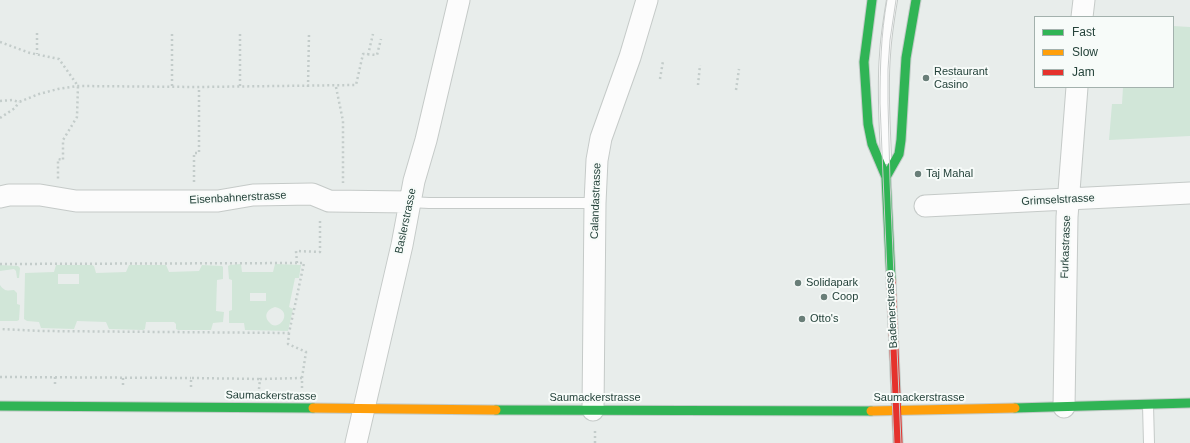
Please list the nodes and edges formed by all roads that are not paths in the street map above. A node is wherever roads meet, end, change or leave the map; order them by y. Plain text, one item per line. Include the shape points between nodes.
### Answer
1 (459, 0) edge
2 (647, 0) edge
3 (872, 0) edge
4 (892, 0) edge
5 (916, 0) edge
6 (1084, 0) edge
7 (1082, 16) edge
8 (1076, 88) edge
9 (886, 177) junction
10 (1190, 193) edge
11 (0, 197) edge
12 (1068, 200) junction
13 (410, 202) junction
14 (595, 203) junction
15 (925, 206) dead end
16 (1190, 403) edge
17 (1148, 405) junction
18 (0, 406) edge
19 (1064, 407) junction
20 (363, 409) junction
21 (897, 411) junction
22 (594, 418) junction
23 (356, 443) edge
24 (898, 443) edge
25 (1149, 443) edge

1 - 13 street, Baslerstrasse
2 - 14 street, Calandastrasse via 601,138
3 - 9 street, Badenerstrasse via 864,62 868,124 872,144
4 - 9 lane, Badenerstrasse via 884,56
5 - 9 street via 906,58 899,154
6 - 7 street
8 - 12 street, Furkastrasse
9 - 21 street, Badenerstrasse
10 - 12 street, Grimselstrasse
11 - 13 street, Eisenbahnerstrasse via 40,195 76,201 218,201 252,195 312,194 329,201
12 - 15 street, Grimselstrasse
12 - 19 street, Furkastrasse
13 - 14 lane, Eisenbahnerstrasse
13 - 20 street, Baslerstrasse
14 - 22 street, Calandastrasse
16 - 17 street, Saumackerstrasse
17 - 19 street, Saumackerstrasse
17 - 25 lane
18 - 20 street, Saumackerstrasse
19 - 21 street, Saumackerstrasse
20 - 22 street, Saumackerstrasse
20 - 23 street, Baslerstrasse
21 - 22 street, Saumackerstrasse
21 - 24 street, Badenerstrasse

